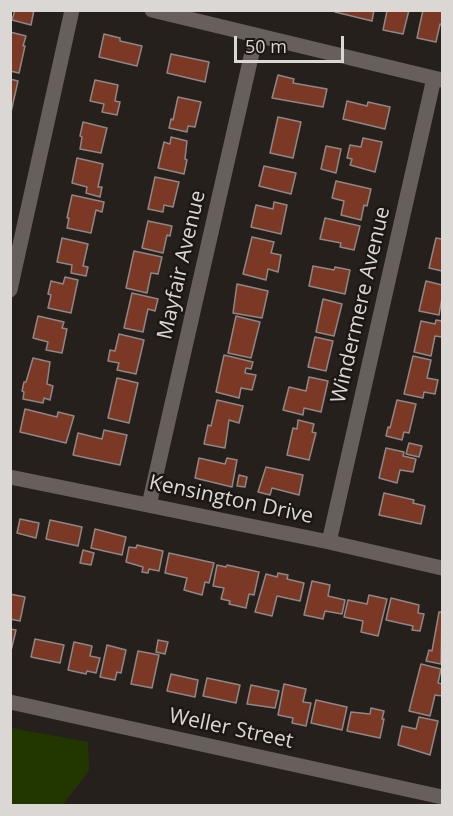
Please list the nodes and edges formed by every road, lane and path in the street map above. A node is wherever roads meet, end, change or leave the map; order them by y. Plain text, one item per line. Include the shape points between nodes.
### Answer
1 (72, 10) edge
2 (152, 10) edge
3 (256, 35) junction
4 (438, 79) edge
5 (10, 290) edge
6 (10, 477) edge
7 (148, 505) junction
8 (329, 542) junction
9 (442, 568) edge
10 (10, 702) edge
11 (442, 797) edge

1 - 5 street
2 - 3 street
3 - 4 street
3 - 7 street, Mayfair Avenue
4 - 8 street, Windermere Avenue
6 - 7 street, Kensington Drive
7 - 8 street, Kensington Drive
8 - 9 street, Kensington Drive
10 - 11 street, Weller Street

